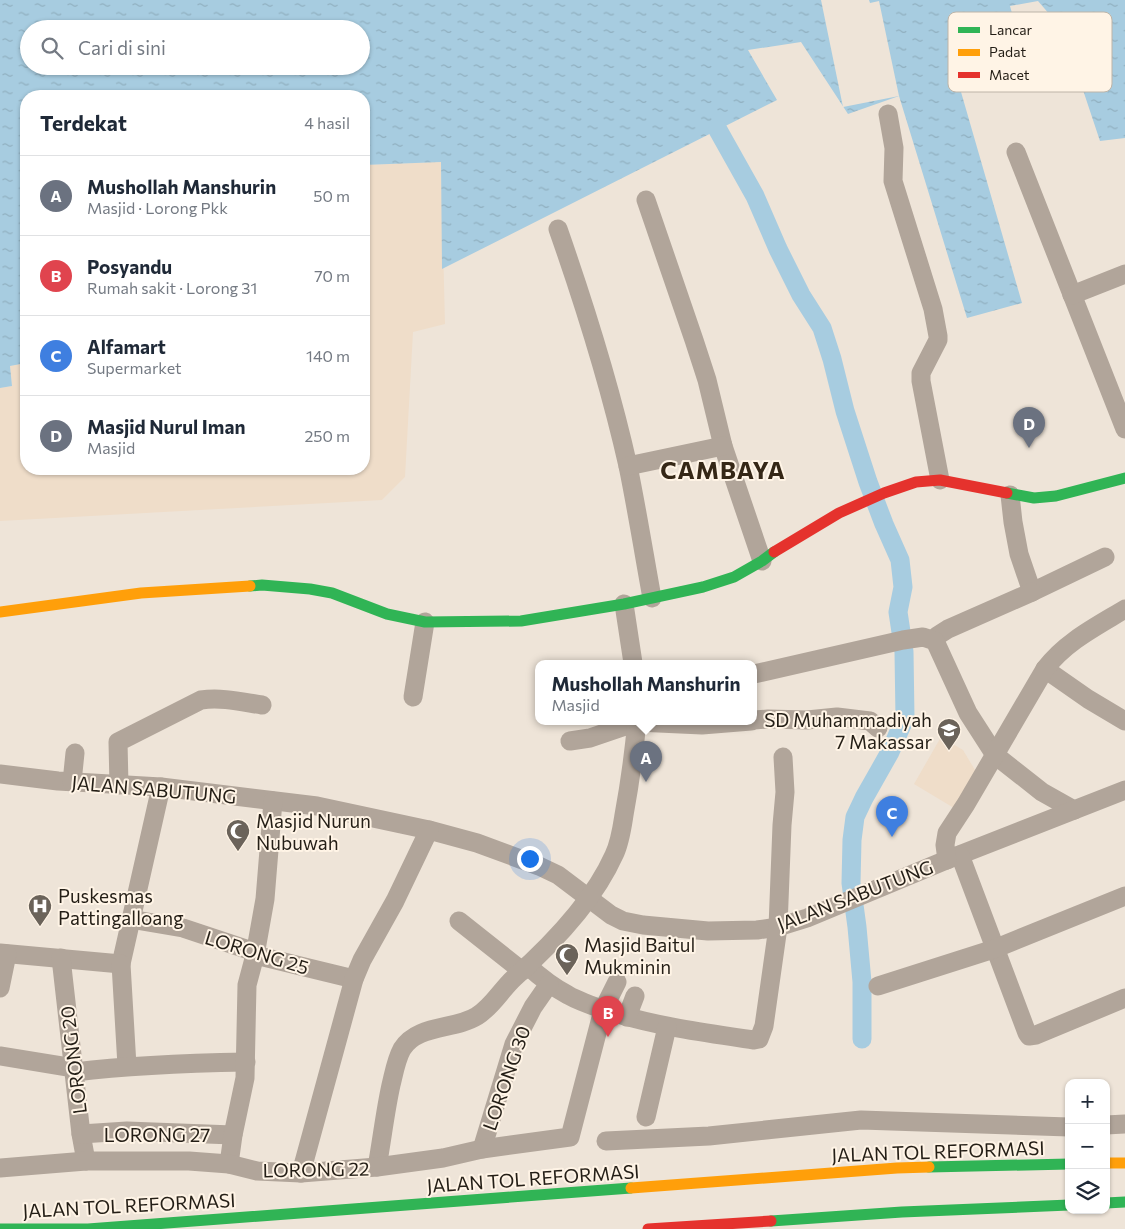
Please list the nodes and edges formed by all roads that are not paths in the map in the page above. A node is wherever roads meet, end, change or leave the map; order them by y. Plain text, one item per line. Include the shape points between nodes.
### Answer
1 (888, 114) dead end
2 (1016, 152) dead end
3 (646, 200) dead end
4 (558, 229) dead end
5 (1125, 274) edge
6 (1072, 295) junction
7 (1125, 429) edge
8 (723, 446) junction
9 (628, 466) junction
10 (1125, 478) edge
11 (940, 480) junction
12 (1010, 495) junction
13 (1104, 557) dead end
14 (762, 561) junction
15 (1032, 592) junction
16 (652, 598) junction
17 (624, 604) junction
18 (1125, 609) edge
19 (0, 612) edge
20 (425, 622) junction
21 (934, 641) junction
22 (633, 660) edge
23 (1045, 669) junction
24 (757, 673) edge
25 (413, 697) dead end
26 (262, 705) dead end
27 (757, 720) edge
28 (1125, 721) edge
29 (629, 725) edge
30 (637, 725) edge
31 (686, 725) edge
32 (712, 725) edge
33 (878, 728) dead end
34 (570, 741) dead end
35 (75, 753) dead end
36 (994, 755) junction
37 (783, 757) dead end
38 (0, 774) edge
39 (72, 782) junction
40 (119, 785) junction
41 (161, 787) junction
42 (1125, 790) edge
43 (273, 801) junction
44 (1074, 810) junction
45 (429, 830) junction
46 (954, 857) junction
47 (1125, 896) edge
48 (588, 898) junction
49 (130, 919) junction
50 (458, 921) dead end
51 (778, 928) junction
52 (994, 949) junction
53 (4, 953) edge
54 (256, 955) junction
55 (61, 958) junction
56 (120, 964) junction
57 (519, 973) junction
58 (354, 980) junction
59 (616, 982) dead end
60 (549, 984) junction
61 (878, 986) dead end
62 (0, 988) edge
63 (635, 996) dead end
64 (1125, 998) edge
65 (604, 1010) junction
66 (627, 1017) junction
67 (667, 1027) junction
68 (0, 1056) edge
69 (246, 1062) junction
70 (127, 1066) junction
71 (74, 1070) junction
72 (646, 1117) dead end
73 (1125, 1124) edge
74 (1110, 1125) edge
75 (1065, 1127) edge
76 (81, 1134) junction
77 (233, 1135) junction
78 (606, 1141) dead end
79 (482, 1149) junction
80 (86, 1161) junction
81 (1110, 1163) edge
82 (1125, 1163) edge
83 (229, 1164) junction
84 (1065, 1164) edge
85 (377, 1167) junction
86 (0, 1168) edge
87 (301, 1173) junction
88 (1125, 1202) edge
89 (1110, 1203) edge
90 (1065, 1205) edge
91 (0, 1229) edge
92 (648, 1229) edge

1 - 11 street via 894,148 893,181 933,309 938,336 921,373 921,381
2 - 6 street
3 - 8 street via 707,380
4 - 9 street via 596,346
5 - 6 street
6 - 7 street
8 - 9 street
8 - 14 street
9 - 16 street
10 - 12 main road via 1056,496
11 - 12 main road
11 - 14 main road via 916,482 839,513
12 - 15 street via 1019,554
13 - 15 street
14 - 16 main road via 734,577 703,588
15 - 21 street via 948,629
16 - 17 main road
17 - 20 main road via 521,620
17 - 22 street
18 - 23 street via 1073,642
19 - 20 main road via 141,593 262,585 310,589 387,614
20 - 25 street
21 - 24 street via 922,637 903,640
21 - 36 street via 968,713
23 - 28 street
23 - 36 street
26 - 40 street via 220,699 201,700 118,742
27 - 33 street via 837,717 870,721
29 - 34 street
30 - 48 street via 632,770 615,854
31 - 32 street
35 - 39 street
36 - 44 street via 1042,792
36 - 46 street via 947,833 945,845
37 - 51 street via 785,792
38 - 39 street, JALAN SABUTUNG
39 - 40 street, JALAN SABUTUNG
40 - 41 street, JALAN SABUTUNG
41 - 43 street, JALAN SABUTUNG
41 - 49 street
42 - 44 street, JALAN SABUTUNG
43 - 45 street, JALAN SABUTUNG via 317,806
43 - 54 street via 265,899
44 - 46 street, JALAN SABUTUNG
45 - 48 street, JALAN SABUTUNG via 477,843 539,866 558,875
45 - 58 street
46 - 51 street, JALAN SABUTUNG
46 - 52 street
47 - 52 street
48 - 51 street, JALAN SABUTUNG via 623,921 643,925 708,931
48 - 57 street via 551,943
49 - 54 street, LORONG 25 via 183,928
49 - 56 street
50 - 57 street
51 - 67 street via 764,1026 759,1039
52 - 61 street
52 - 64 street via 1029,1036
53 - 55 street
53 - 62 street
54 - 58 street, LORONG 25
54 - 69 street via 247,985
55 - 56 street
55 - 71 street, LORONG 20
56 - 70 street
57 - 60 street
57 - 85 street via 477,1017 420,1034 403,1048 388,1098
58 - 87 street
59 - 65 street
60 - 65 street via 581,1002
60 - 79 street, LORONG 30 via 514,1044
63 - 66 street
65 - 66 street
65 - 79 street, LORONG 22 via 570,1137
66 - 67 street
67 - 72 street
68 - 71 street
69 - 70 street
69 - 77 street
70 - 71 street
71 - 76 street, LORONG 20
73 - 74 street
75 - 78 street via 861,1120 718,1136
76 - 77 street, LORONG 27 via 127,1131
76 - 80 street, LORONG 20
77 - 83 street
79 - 85 street, LORONG 22
80 - 83 street, LORONG 22
80 - 86 street, LORONG 22
81 - 82 main road
83 - 87 street, LORONG 22 via 257,1171
84 - 91 main road, JALAN TOL REFORMASI via 897,1168 88,1229
85 - 87 street, LORONG 22
88 - 89 main road
90 - 92 main road

